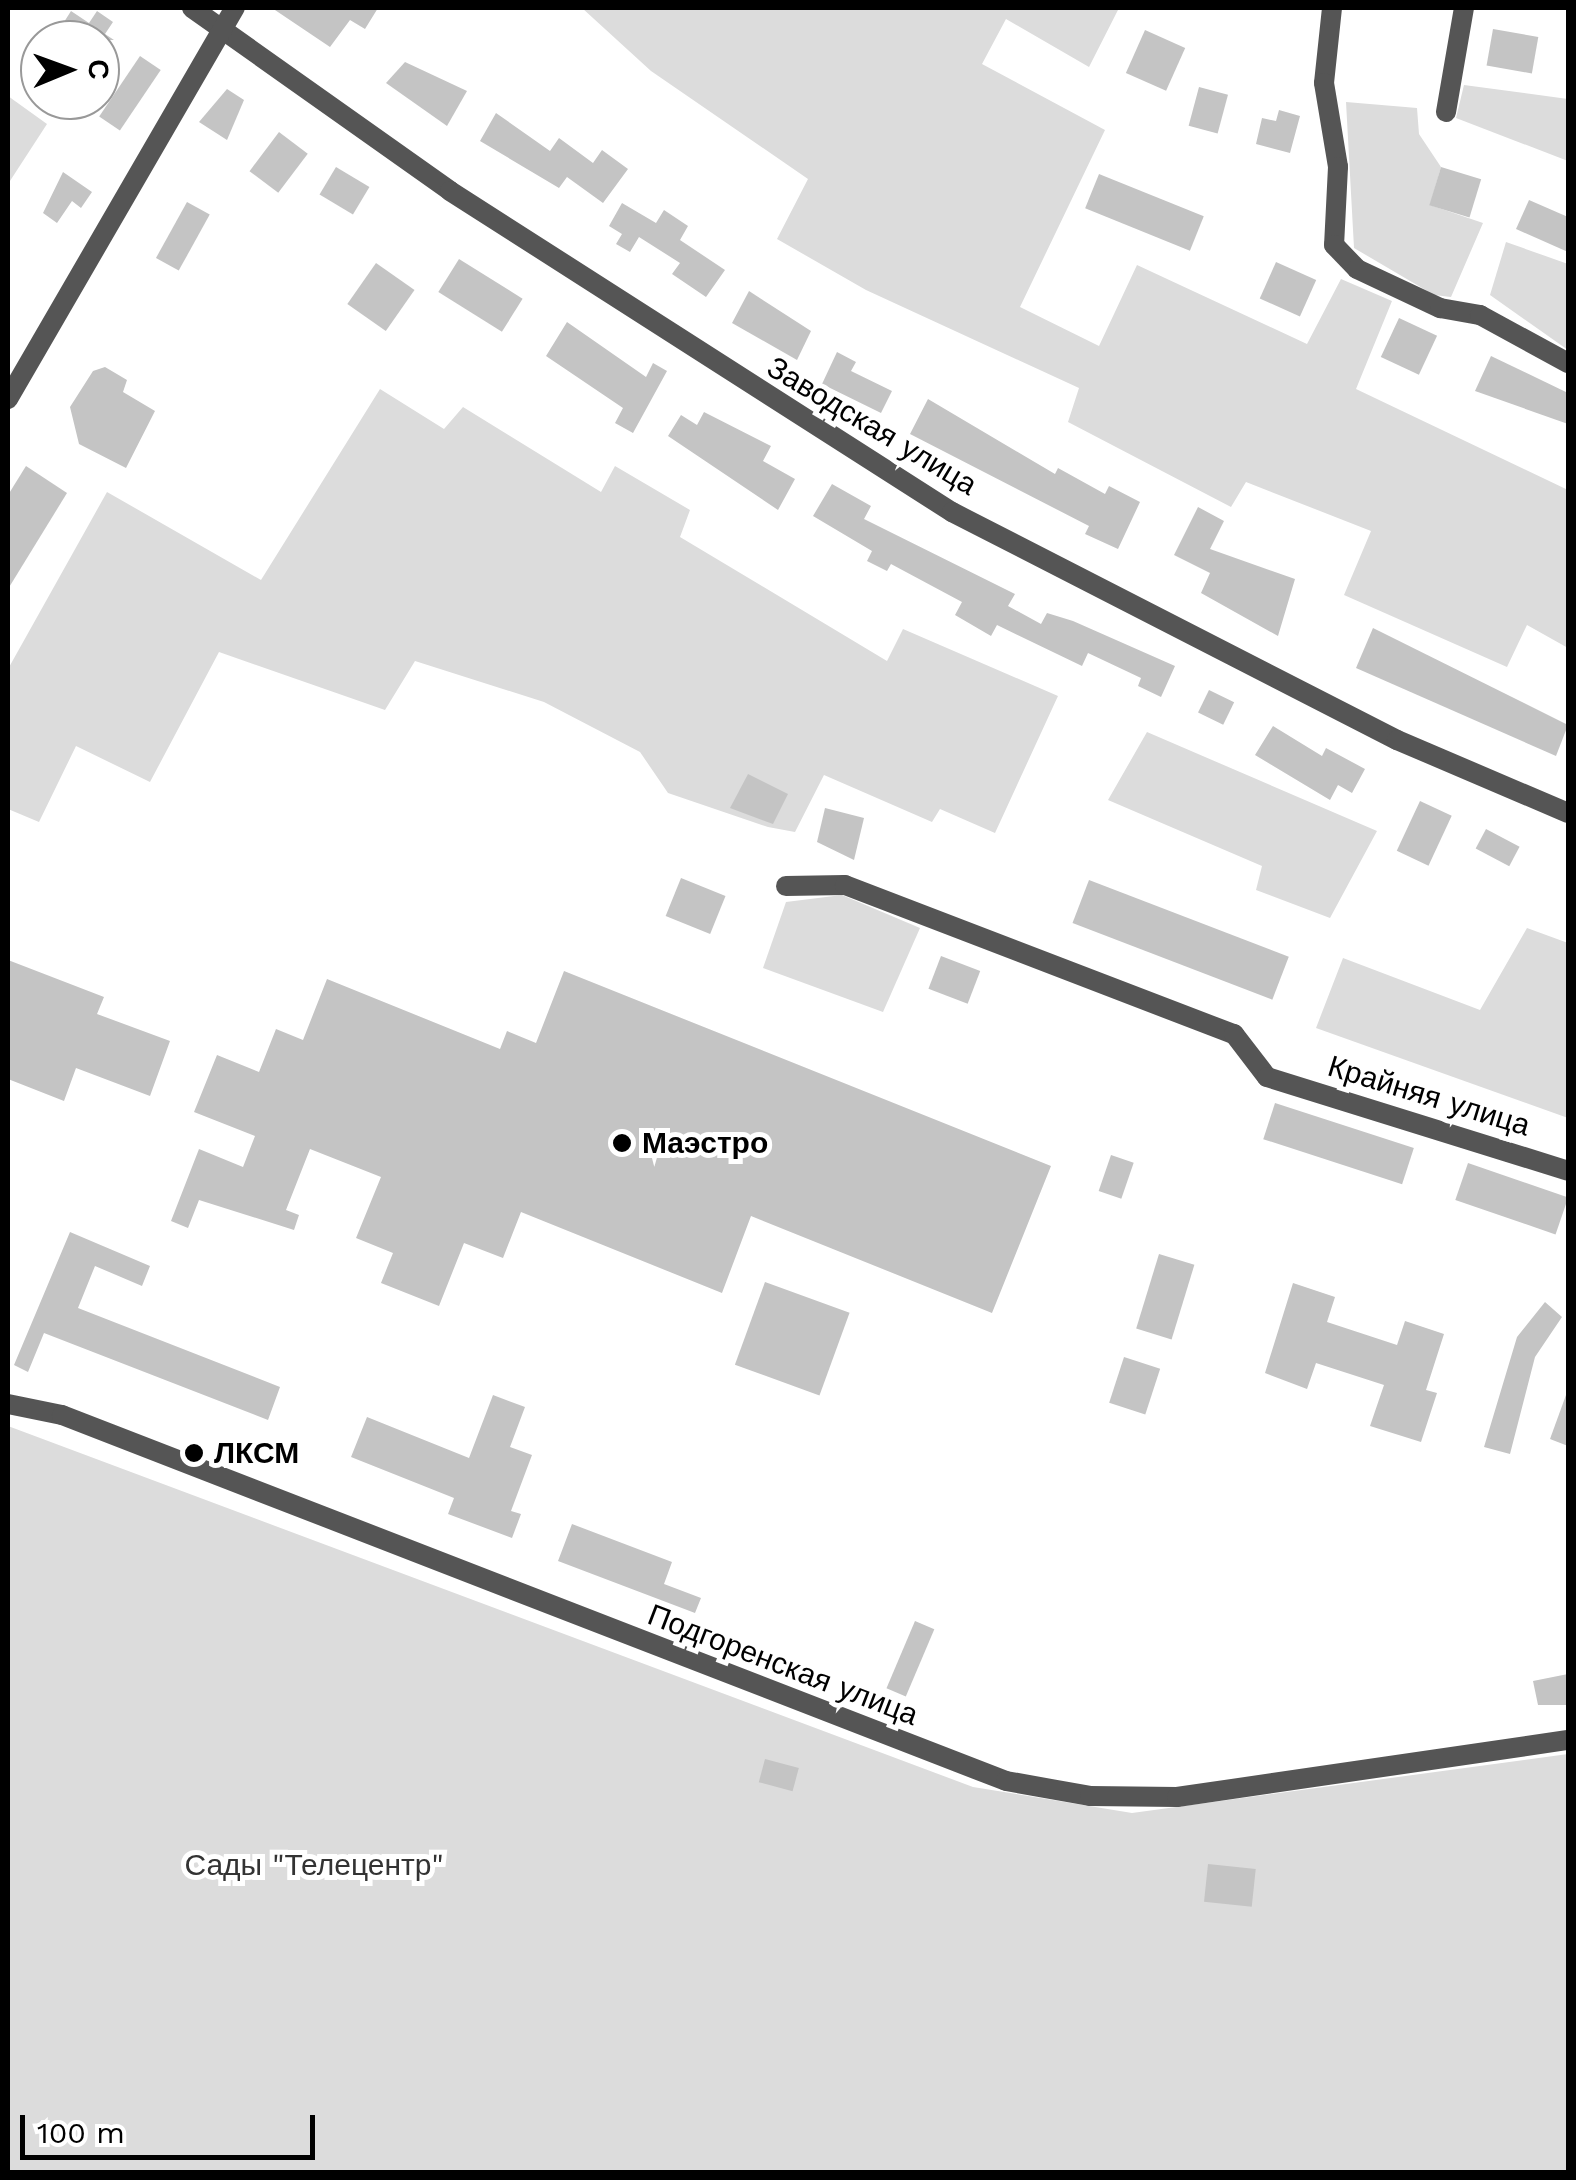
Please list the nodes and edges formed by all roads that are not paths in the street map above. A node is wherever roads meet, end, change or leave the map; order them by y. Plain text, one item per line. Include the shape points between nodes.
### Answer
1 (192, 8) edge
2 (235, 8) edge
3 (1332, 8) edge
4 (1464, 8) edge
5 (223, 26) junction
6 (1446, 112) dead end
7 (1568, 364) edge
8 (8, 400) edge
9 (1568, 814) edge
10 (786, 886) dead end
11 (1568, 1171) edge
12 (8, 1404) edge
13 (1568, 1740) edge

1 - 5 street, Заводская улица
2 - 5 street
3 - 7 street via 1324,83 1338,167 1334,244 1357,269 1440,308 1480,315
4 - 6 street
5 - 8 street
5 - 9 street, Заводская улица via 450,191 952,512 1380,732
10 - 11 street, Крайняя улица via 844,885 1234,1034 1272,1078
12 - 13 street, Подгоренская улица via 62,1415 1021,1784 1119,1798 1177,1797

